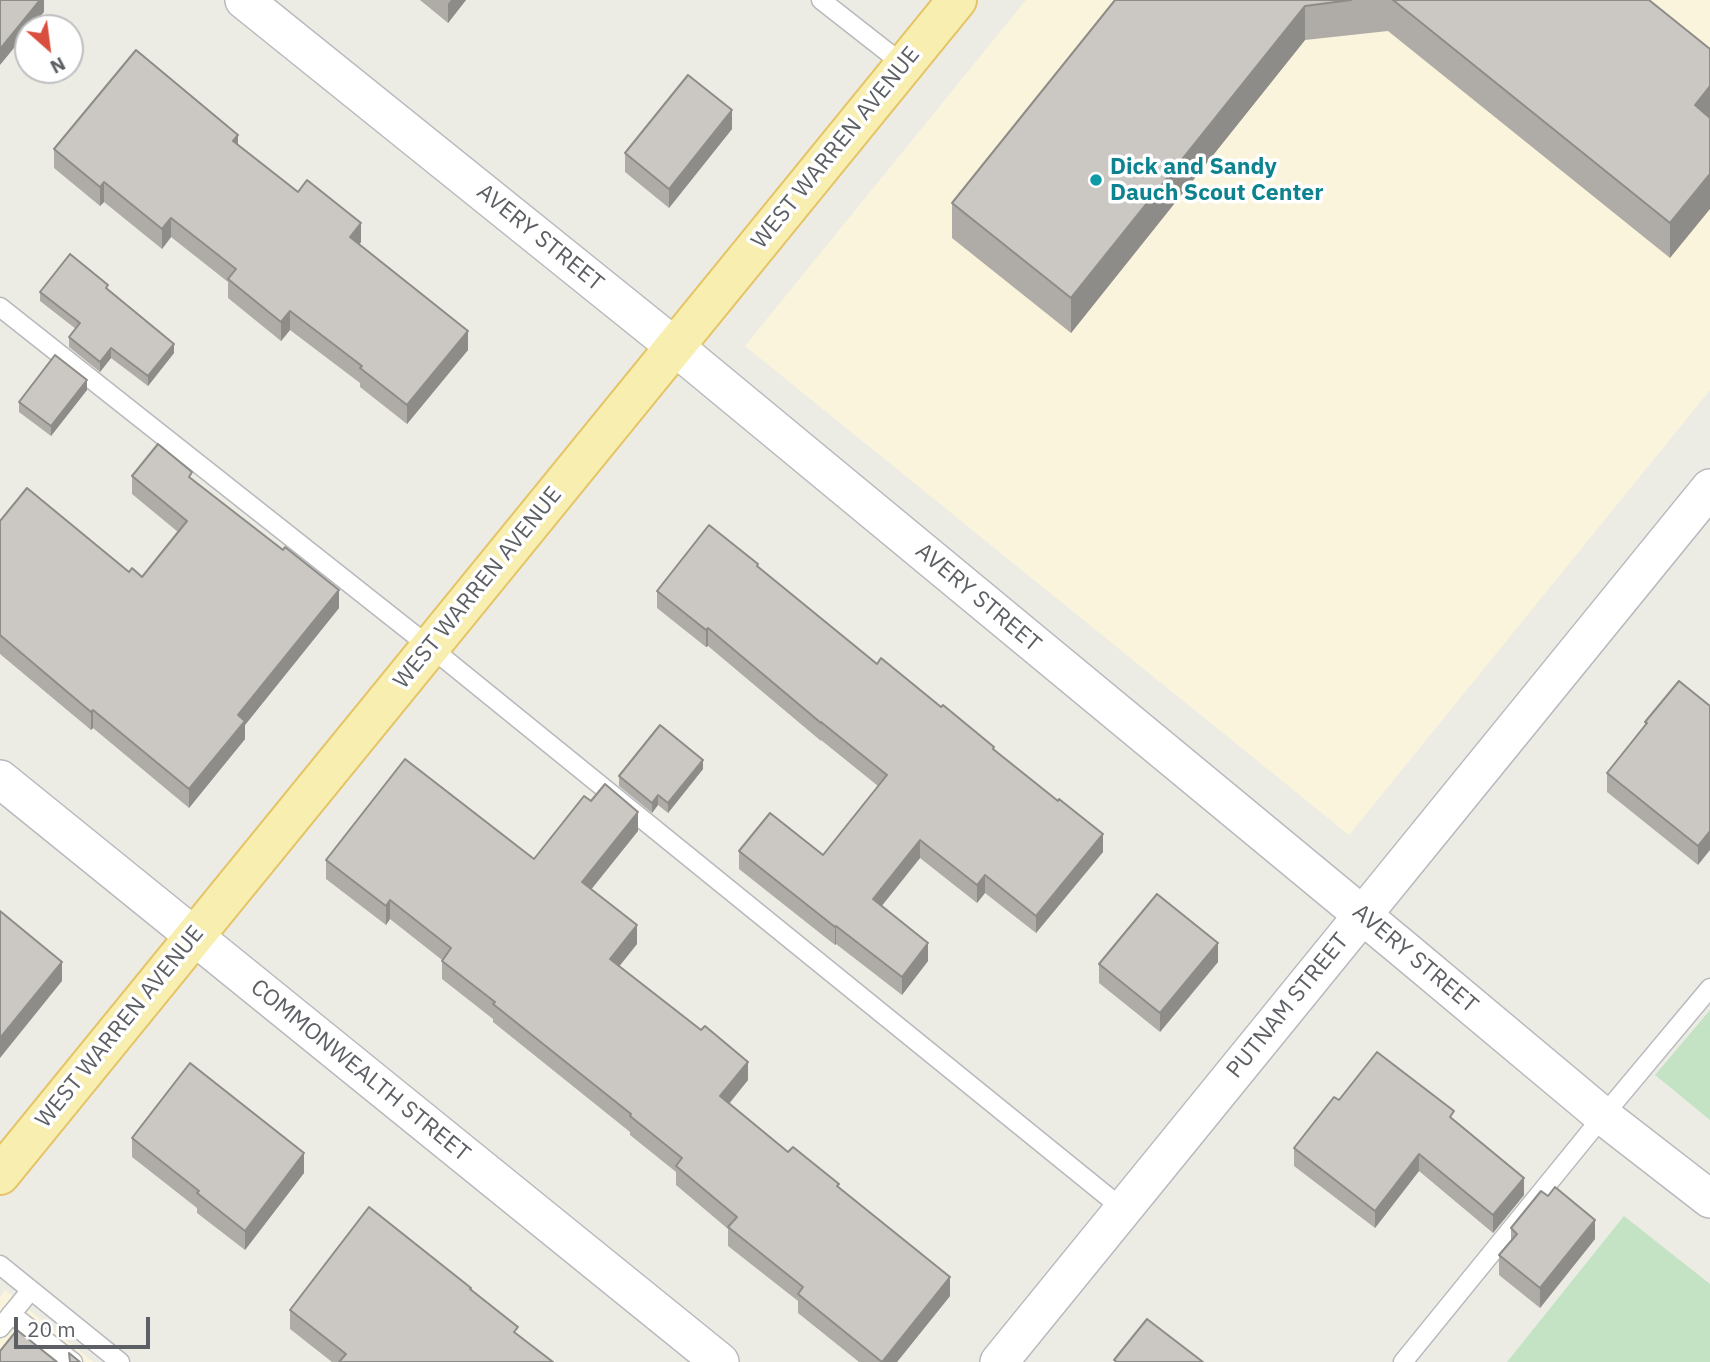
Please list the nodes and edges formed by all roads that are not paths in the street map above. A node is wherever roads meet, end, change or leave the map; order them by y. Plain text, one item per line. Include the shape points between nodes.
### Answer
1 (244, 0) edge
2 (821, 0) edge
3 (957, 0) edge
4 (904, 65) junction
5 (0, 307) edge
6 (674, 346) junction
7 (1710, 488) edge
8 (430, 647) junction
9 (0, 779) edge
10 (1363, 915) junction
11 (194, 937) junction
12 (1710, 988) edge
13 (1603, 1116) junction
14 (0, 1175) edge
15 (1710, 1199) edge
16 (1124, 1209) junction
17 (0, 1265) edge
18 (30, 1290) junction
19 (5, 1321) edge
20 (73, 1362) edge
21 (120, 1362) edge
22 (720, 1362) edge
23 (999, 1362) edge
24 (1403, 1362) edge

1 - 6 street, AVERY STREET
2 - 4 lane
3 - 4 main road, WEST WARREN AVENUE
4 - 6 main road, WEST WARREN AVENUE
5 - 8 lane
6 - 8 main road, WEST WARREN AVENUE
6 - 10 street, AVERY STREET
7 - 10 street, PUTNAM STREET
8 - 11 main road, WEST WARREN AVENUE
8 - 16 lane
9 - 11 street, COMMONWEALTH STREET
10 - 13 street, AVERY STREET
10 - 16 street, PUTNAM STREET
11 - 14 main road, WEST WARREN AVENUE
11 - 22 street, COMMONWEALTH STREET
12 - 13 lane
13 - 15 street, AVERY STREET
13 - 24 lane
16 - 23 street, PUTNAM STREET
17 - 18 lane
18 - 19 lane
18 - 21 lane
19 - 20 lane

